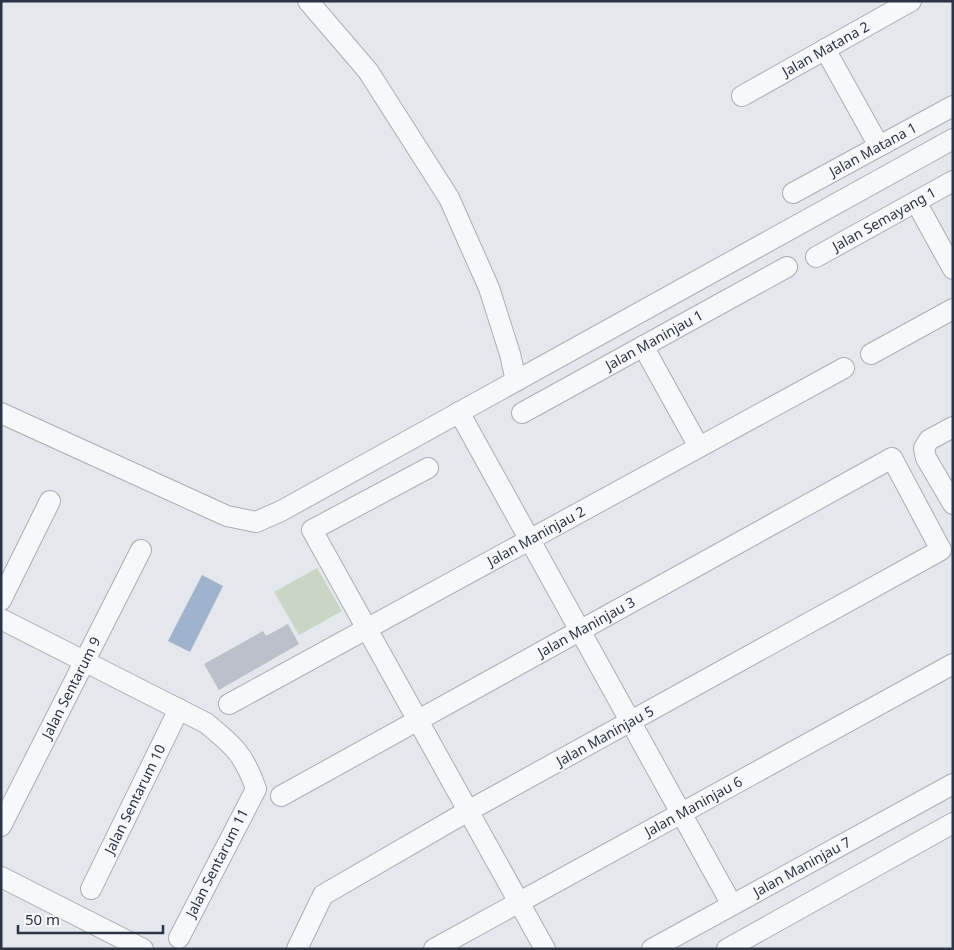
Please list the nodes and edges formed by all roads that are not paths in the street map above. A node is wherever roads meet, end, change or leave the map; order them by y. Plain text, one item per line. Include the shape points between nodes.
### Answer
1 (308, 1) edge
2 (911, 1) edge
3 (825, 49) junction
4 (742, 96) dead end
5 (953, 106) edge
6 (953, 139) edge
7 (879, 146) junction
8 (953, 181) edge
9 (793, 193) dead end
10 (916, 202) junction
11 (816, 257) dead end
12 (787, 267) dead end
13 (953, 269) edge
14 (953, 309) edge
15 (643, 346) junction
16 (871, 354) dead end
17 (844, 368) dead end
18 (516, 381) junction
19 (1, 413) edge
20 (522, 413) dead end
21 (453, 416) junction
22 (953, 427) edge
23 (699, 447) junction
24 (892, 458) joint
25 (428, 468) dead end
26 (50, 501) dead end
27 (953, 504) edge
28 (524, 543) junction
29 (141, 550) dead end
30 (1, 600) edge
31 (1, 619) edge
32 (367, 629) junction
33 (574, 634) junction
34 (84, 661) junction
35 (953, 664) edge
36 (229, 704) dead end
37 (179, 709) junction
38 (418, 721) junction
39 (624, 725) junction
40 (953, 784) edge
41 (281, 796) dead end
42 (468, 811) junction
43 (675, 817) junction
44 (953, 823) edge
45 (1, 826) edge
46 (1, 877) edge
47 (91, 889) dead end
48 (519, 902) junction
49 (726, 908) junction
50 (179, 938) dead end
51 (143, 949) edge
52 (297, 949) edge
53 (434, 949) edge
54 (545, 949) edge
55 (652, 949) edge
56 (727, 949) edge

1 - 18 street via 368,71 449,198 489,288
2 - 3 street, Jalan Matana 2
3 - 4 street, Jalan Matana 2
3 - 7 street
5 - 7 street, Jalan Matana 1
6 - 18 street
7 - 9 street, Jalan Matana 1
8 - 10 street, Jalan Semayang 1
10 - 11 street, Jalan Semayang 1
10 - 13 street
12 - 15 street, Jalan Maninjau 1
14 - 16 street
15 - 20 street, Jalan Maninjau 1
15 - 23 street
17 - 23 street, Jalan Maninjau 2
18 - 21 street
19 - 21 street via 227,516 256,522
21 - 28 street
22 - 27 street via 929,440 924,448 926,458
23 - 28 street, Jalan Maninjau 2
24 - 33 street, Jalan Maninjau 3
24 - 39 street, Jalan Maninjau 5 via 941,550
25 - 32 street via 312,530
26 - 30 street
28 - 32 street, Jalan Maninjau 2
28 - 33 street
29 - 34 street, Jalan Sentarum 9
31 - 34 street
32 - 36 street, Jalan Maninjau 2
32 - 38 street
33 - 38 street, Jalan Maninjau 3
33 - 39 street
34 - 37 street
34 - 45 street, Jalan Sentarum 9
35 - 43 street, Jalan Maninjau 6
37 - 47 street, Jalan Sentarum 10
37 - 50 street, Jalan Sentarum 11 via 206,723 232,743 249,767 256,788
38 - 41 street, Jalan Maninjau 3
38 - 42 street
39 - 42 street, Jalan Maninjau 5
39 - 43 street
40 - 49 street, Jalan Maninjau 7
42 - 48 street
42 - 52 street, Jalan Maninjau 5 via 323,895
43 - 48 street, Jalan Maninjau 6
43 - 49 street
44 - 56 street
46 - 51 street
48 - 53 street, Jalan Maninjau 6
48 - 54 street
49 - 55 street, Jalan Maninjau 7

